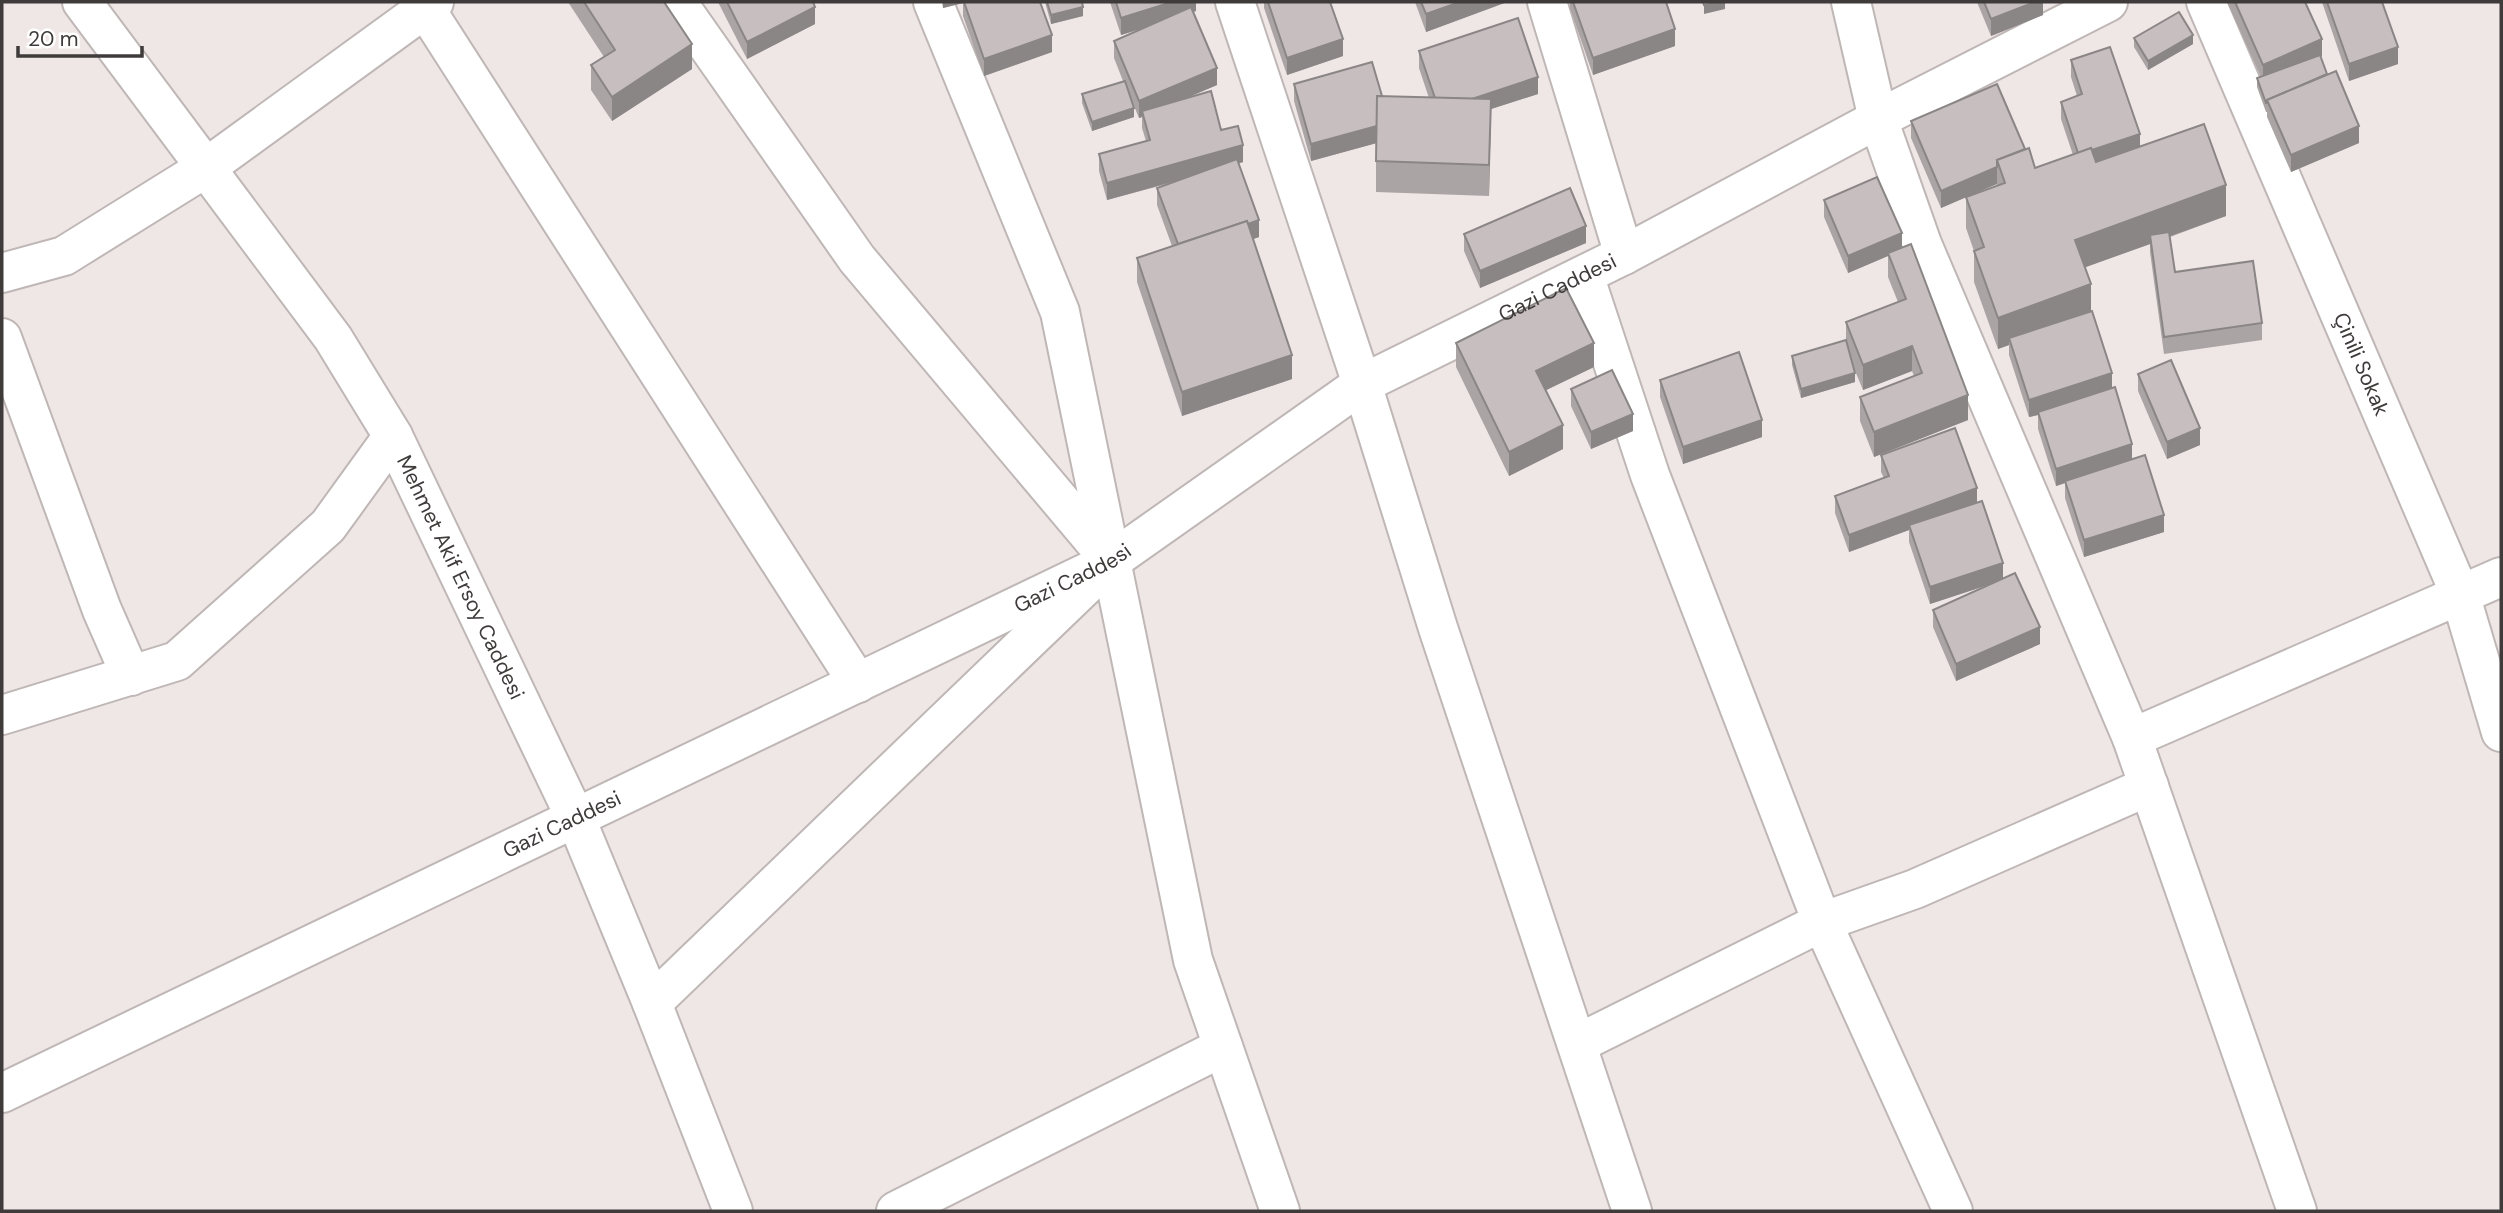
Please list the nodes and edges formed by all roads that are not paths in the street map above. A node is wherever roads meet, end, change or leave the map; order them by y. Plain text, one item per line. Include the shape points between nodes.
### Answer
1 (82, 2) edge
2 (677, 2) edge
3 (933, 2) edge
4 (1234, 2) edge
5 (1547, 2) edge
6 (1851, 2) edge
7 (2108, 2) edge
8 (2206, 2) edge
9 (427, 3) edge
10 (1878, 119) junction
11 (206, 167) junction
12 (1625, 256) junction
13 (2, 273) edge
14 (1584, 275) junction
15 (2, 338) edge
16 (1362, 384) junction
17 (393, 436) junction
18 (1111, 561) junction
19 (2501, 577) edge
20 (2460, 594) junction
21 (131, 676) junction
22 (858, 683) junction
23 (2, 715) edge
24 (2501, 732) edge
25 (2132, 738) junction
26 (2149, 786) junction
27 (576, 819) junction
28 (1822, 922) junction
29 (652, 1003) junction
30 (1577, 1044) junction
31 (1223, 1046) junction
32 (2, 1093) edge
33 (733, 1211) edge
34 (896, 1211) edge
35 (1280, 1211) edge
36 (1632, 1211) edge
37 (1952, 1211) edge
38 (2297, 1211) edge

1 - 11 street, Mehmet Akif Ersoy Caddesi
2 - 18 street via 857,258
3 - 18 street via 1059,312
4 - 16 street
5 - 12 street
6 - 10 street
7 - 10 street, Gazi Caddesi
8 - 20 street, Çinili Sokak
9 - 11 street
9 - 22 street
10 - 12 street, Gazi Caddesi
10 - 25 street via 1922,244
11 - 13 street via 64,256
11 - 17 street, Mehmet Akif Ersoy Caddesi via 333,338
12 - 14 street, Gazi Caddesi
14 - 16 street, Gazi Caddesi
14 - 28 street via 1650,475
15 - 21 street via 102,610
16 - 18 street, Gazi Caddesi
16 - 30 street
17 - 21 street via 328,526 177,661
17 - 27 street, Mehmet Akif Ersoy Caddesi
18 - 22 street, Gazi Caddesi
18 - 29 street
18 - 31 street via 1193,960
19 - 20 street
20 - 24 street, Çinili Sokak
20 - 25 street
21 - 23 street
22 - 27 street, Gazi Caddesi
25 - 26 street
26 - 28 street via 1915,889
26 - 38 street
27 - 29 street, Mehmet Akif Ersoy Caddesi
27 - 32 street, Gazi Caddesi
28 - 30 street
28 - 37 street
29 - 33 street, Mehmet Akif Ersoy Caddesi
30 - 36 street
31 - 34 street
31 - 35 street

